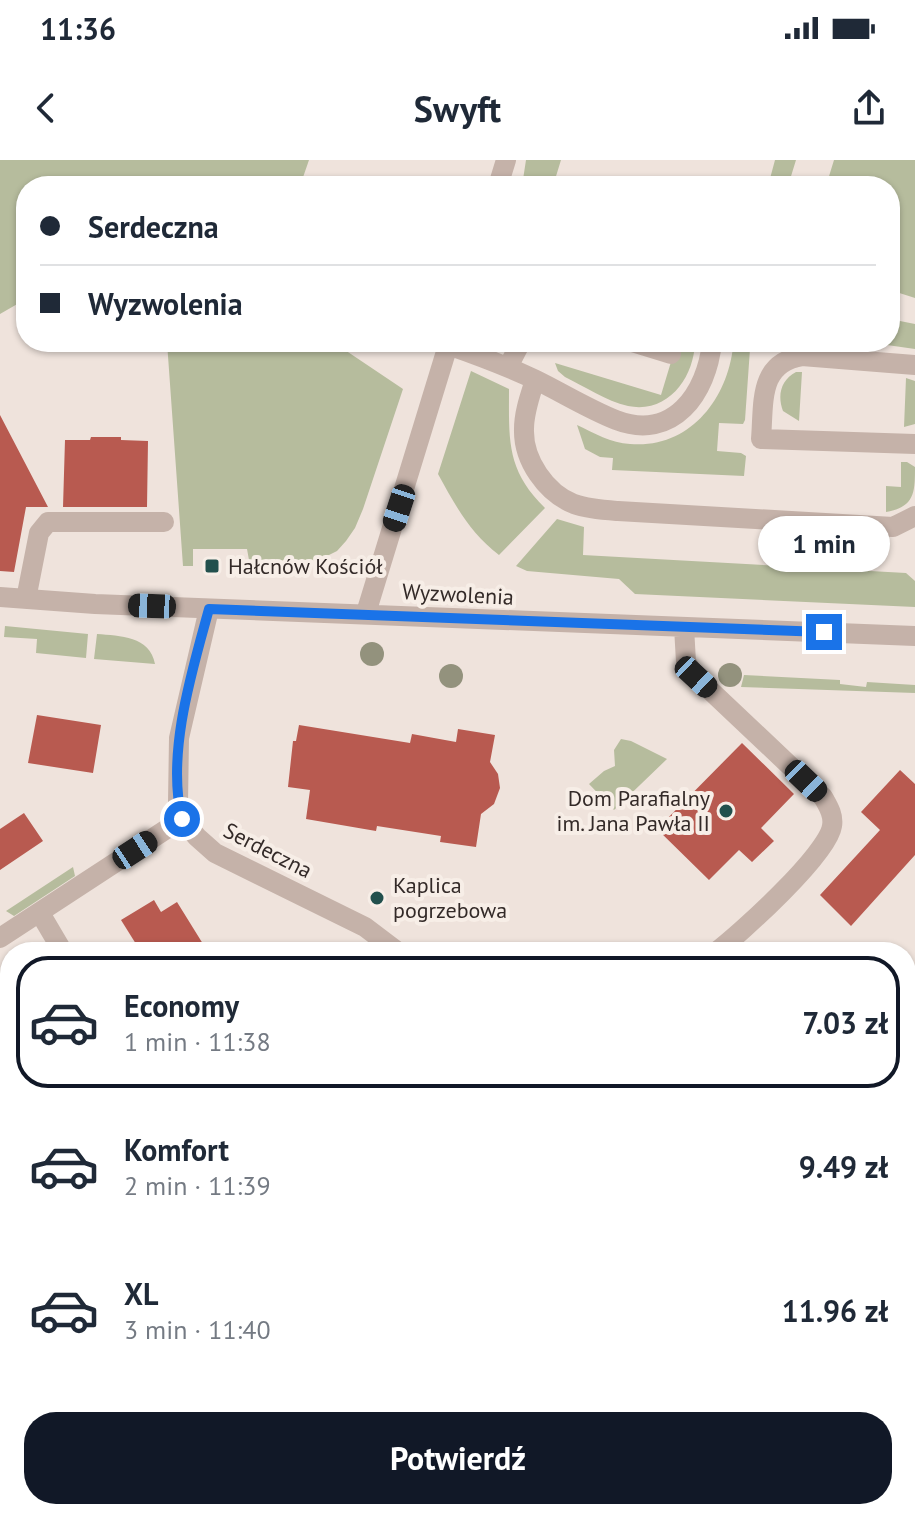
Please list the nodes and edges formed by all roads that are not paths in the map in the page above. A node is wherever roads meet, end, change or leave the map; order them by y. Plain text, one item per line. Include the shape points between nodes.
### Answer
1 (446, 352) edge
2 (471, 352) edge
3 (516, 352) edge
4 (664, 352) edge
5 (710, 352) edge
6 (671, 354) dead end
7 (915, 365) edge
8 (508, 367) junction
9 (535, 380) junction
10 (915, 444) edge
11 (915, 516) edge
12 (164, 522) dead end
13 (0, 597) edge
14 (26, 599) junction
15 (209, 609) junction
16 (366, 613) junction
17 (684, 627) junction
18 (915, 636) edge
19 (182, 819) junction
20 (40, 913) junction
21 (0, 938) edge
22 (57, 942) edge
23 (385, 942) edge
24 (726, 942) edge

1 - 16 street
2 - 8 street
3 - 8 street
4 - 6 street
5 - 9 street via 703,384 691,403 671,419 642,425 618,421
7 - 10 street via 789,358 766,382 761,439
8 - 9 street
9 - 11 street via 523,431 527,451 547,485 577,505 893,527
12 - 14 street via 48,522 39,533
13 - 14 street, Wyzwolenia
14 - 15 street, Wyzwolenia
15 - 16 street, Wyzwolenia
15 - 19 street via 179,738
16 - 17 street, Wyzwolenia
17 - 18 street, Wyzwolenia
17 - 24 street via 686,662 696,677 823,797 831,812 832,826 819,853
19 - 20 street
19 - 23 street, Serdeczna via 215,853 365,927
20 - 21 street
20 - 22 street

